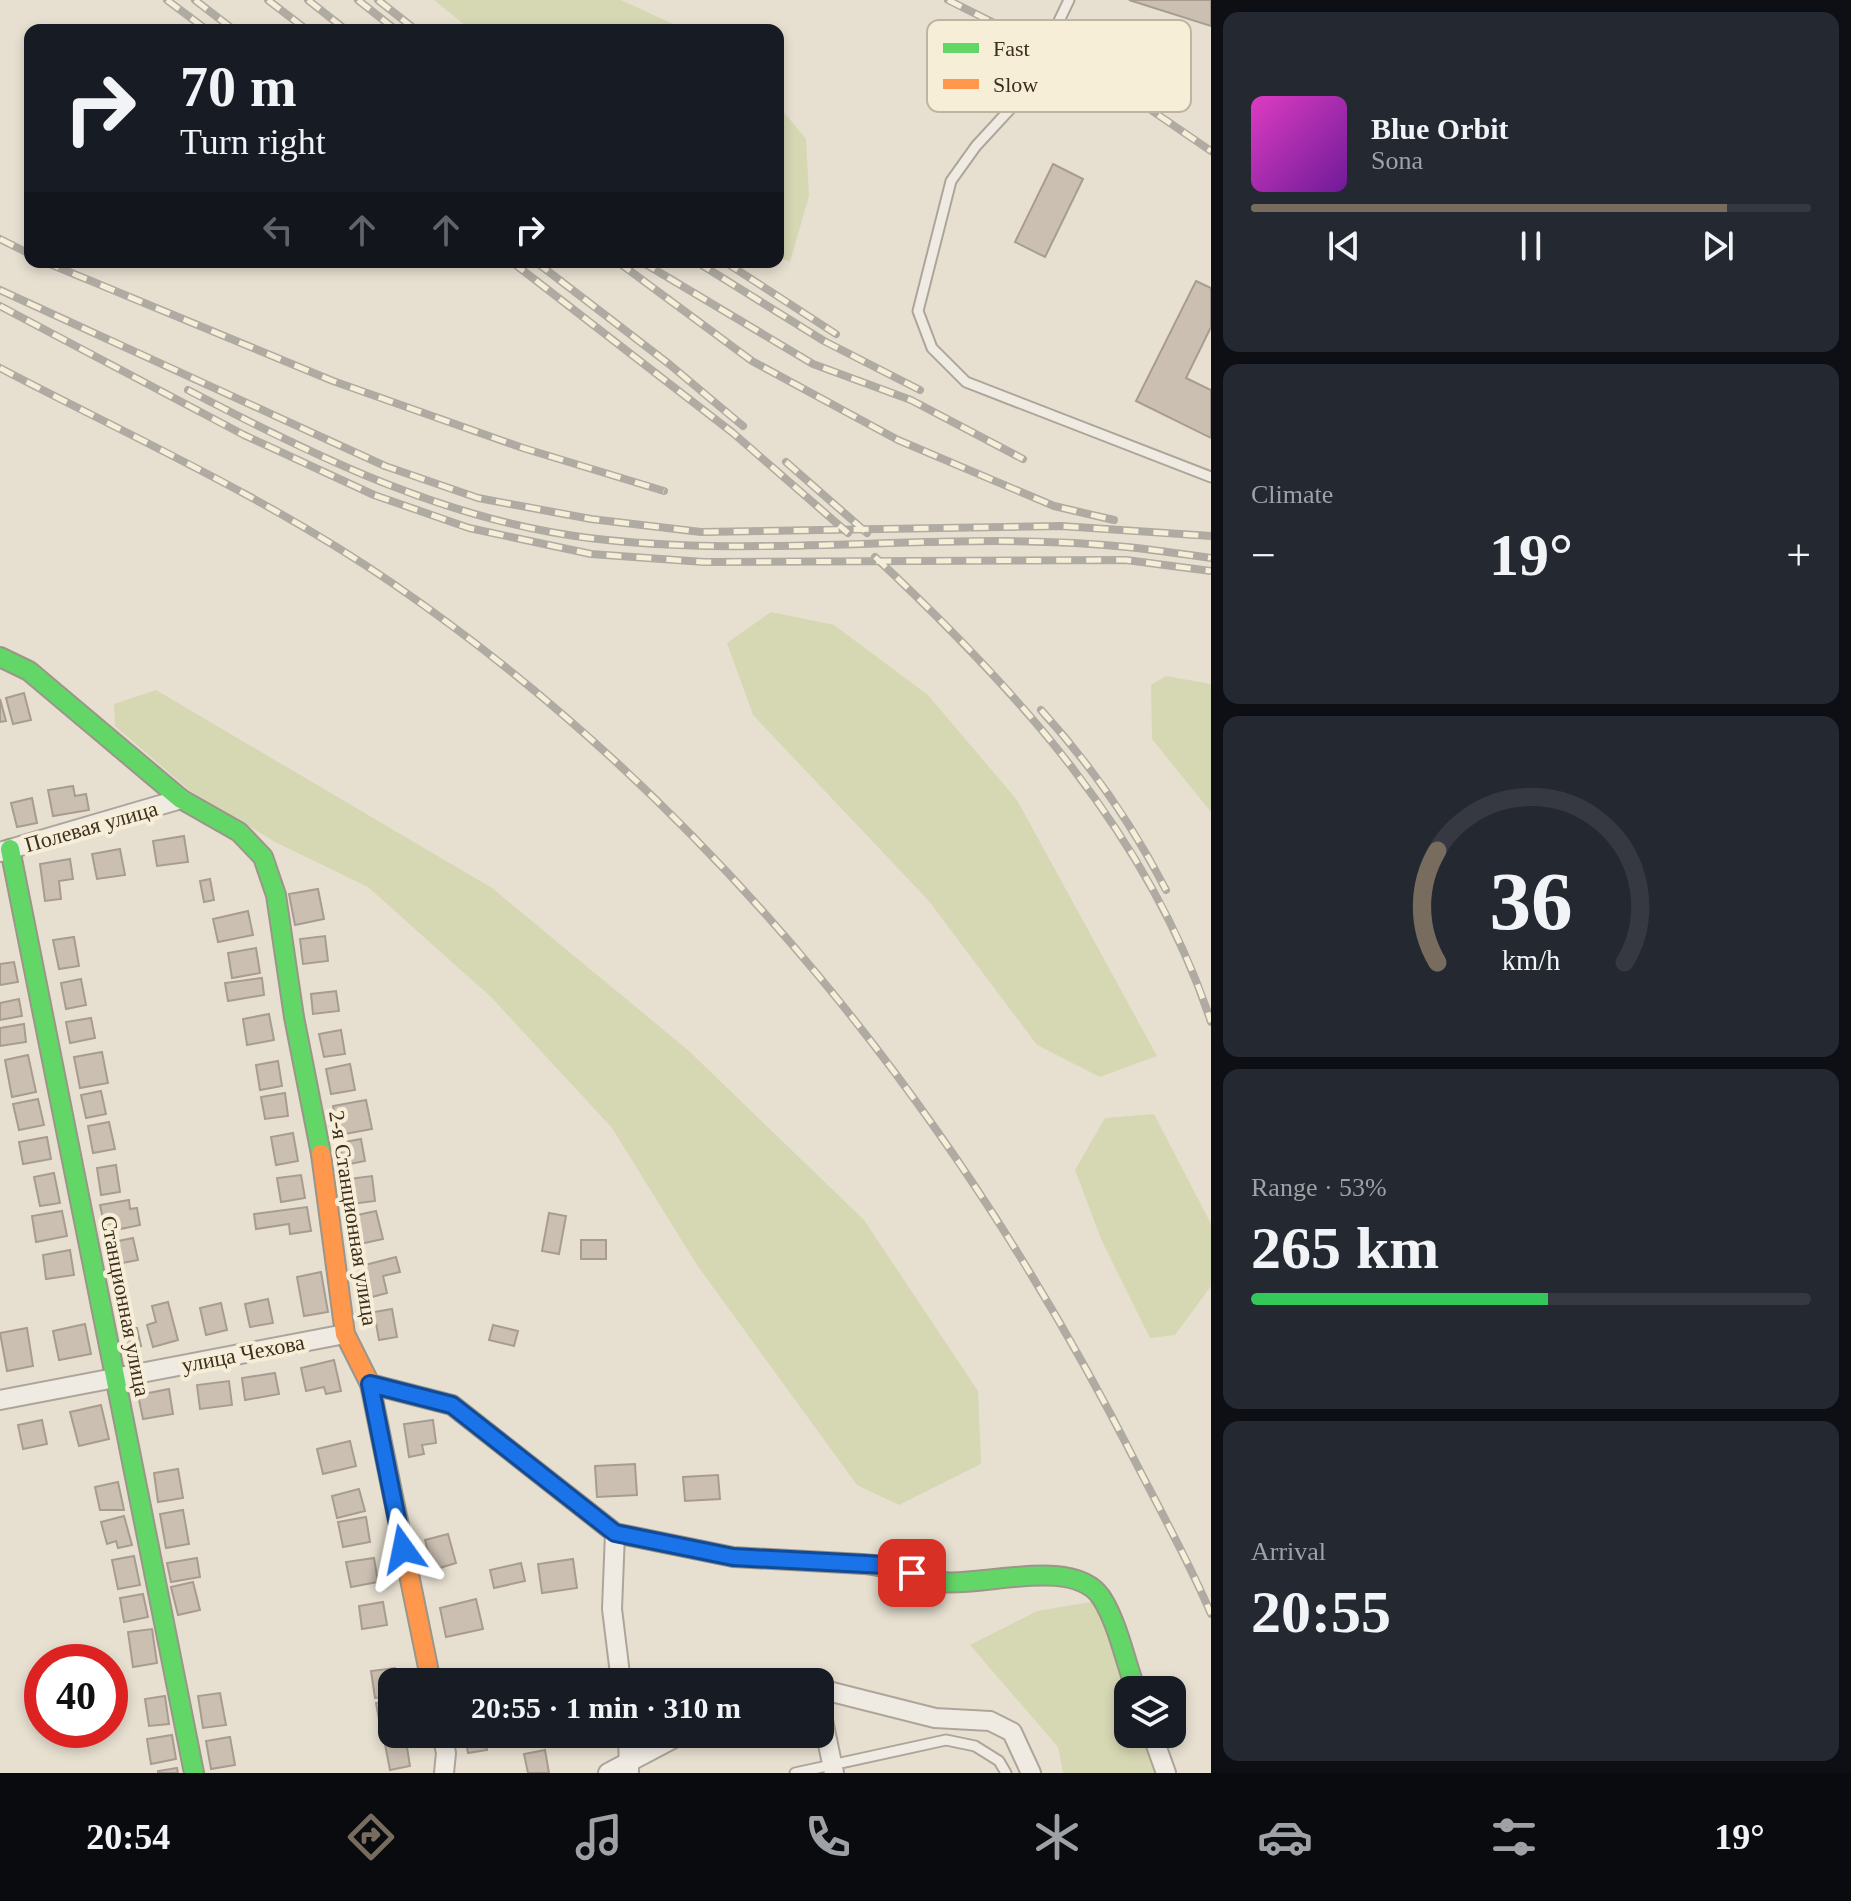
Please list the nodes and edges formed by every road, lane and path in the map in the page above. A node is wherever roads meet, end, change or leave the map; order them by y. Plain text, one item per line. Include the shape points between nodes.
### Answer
1 (1069, 0) edge
2 (1059, 20) edge
3 (1007, 112) edge
4 (1211, 477) edge
5 (0, 657) edge
6 (181, 799) junction
7 (5, 850) edge
8 (345, 1334) junction
9 (116, 1378) junction
10 (370, 1384) junction
11 (0, 1400) edge
12 (615, 1533) junction
13 (428, 1668) edge
14 (619, 1668) edge
15 (1131, 1676) edge
16 (834, 1693) edge
17 (445, 1748) edge
18 (659, 1748) edge
19 (829, 1748) edge
20 (1157, 1748) edge
21 (630, 1766) edge
22 (833, 1769) edge
23 (194, 1773) edge
24 (444, 1773) edge
25 (608, 1773) edge
26 (795, 1773) edge
27 (1006, 1773) edge
28 (1031, 1773) edge
29 (1166, 1773) edge

1 - 2 lane
3 - 4 lane via 951,181 918,311 932,348 966,382
5 - 6 street, 2-я Станционная улица via 29,671
6 - 7 street, Полевая улица
6 - 8 street, 2-я Станционная улица via 239,832 263,857 276,895 318,1128
7 - 9 street, Станционная улица
8 - 9 street, улица Чехова
8 - 10 street, 2-я Станционная улица
9 - 11 street, улица Чехова
9 - 23 street, Станционная улица
10 - 12 street via 452,1405
10 - 13 street, 2-я Станционная улица
12 - 14 street via 612,1609
12 - 15 street via 733,1557 884,1565 941,1582 1052,1575 1092,1586 1103,1600
16 - 28 street via 935,1718 990,1721 1012,1732
17 - 24 street
18 - 21 street
19 - 22 street
20 - 29 street
21 - 25 street
22 - 26 lane
22 - 27 lane via 946,1740 975,1746 999,1761

